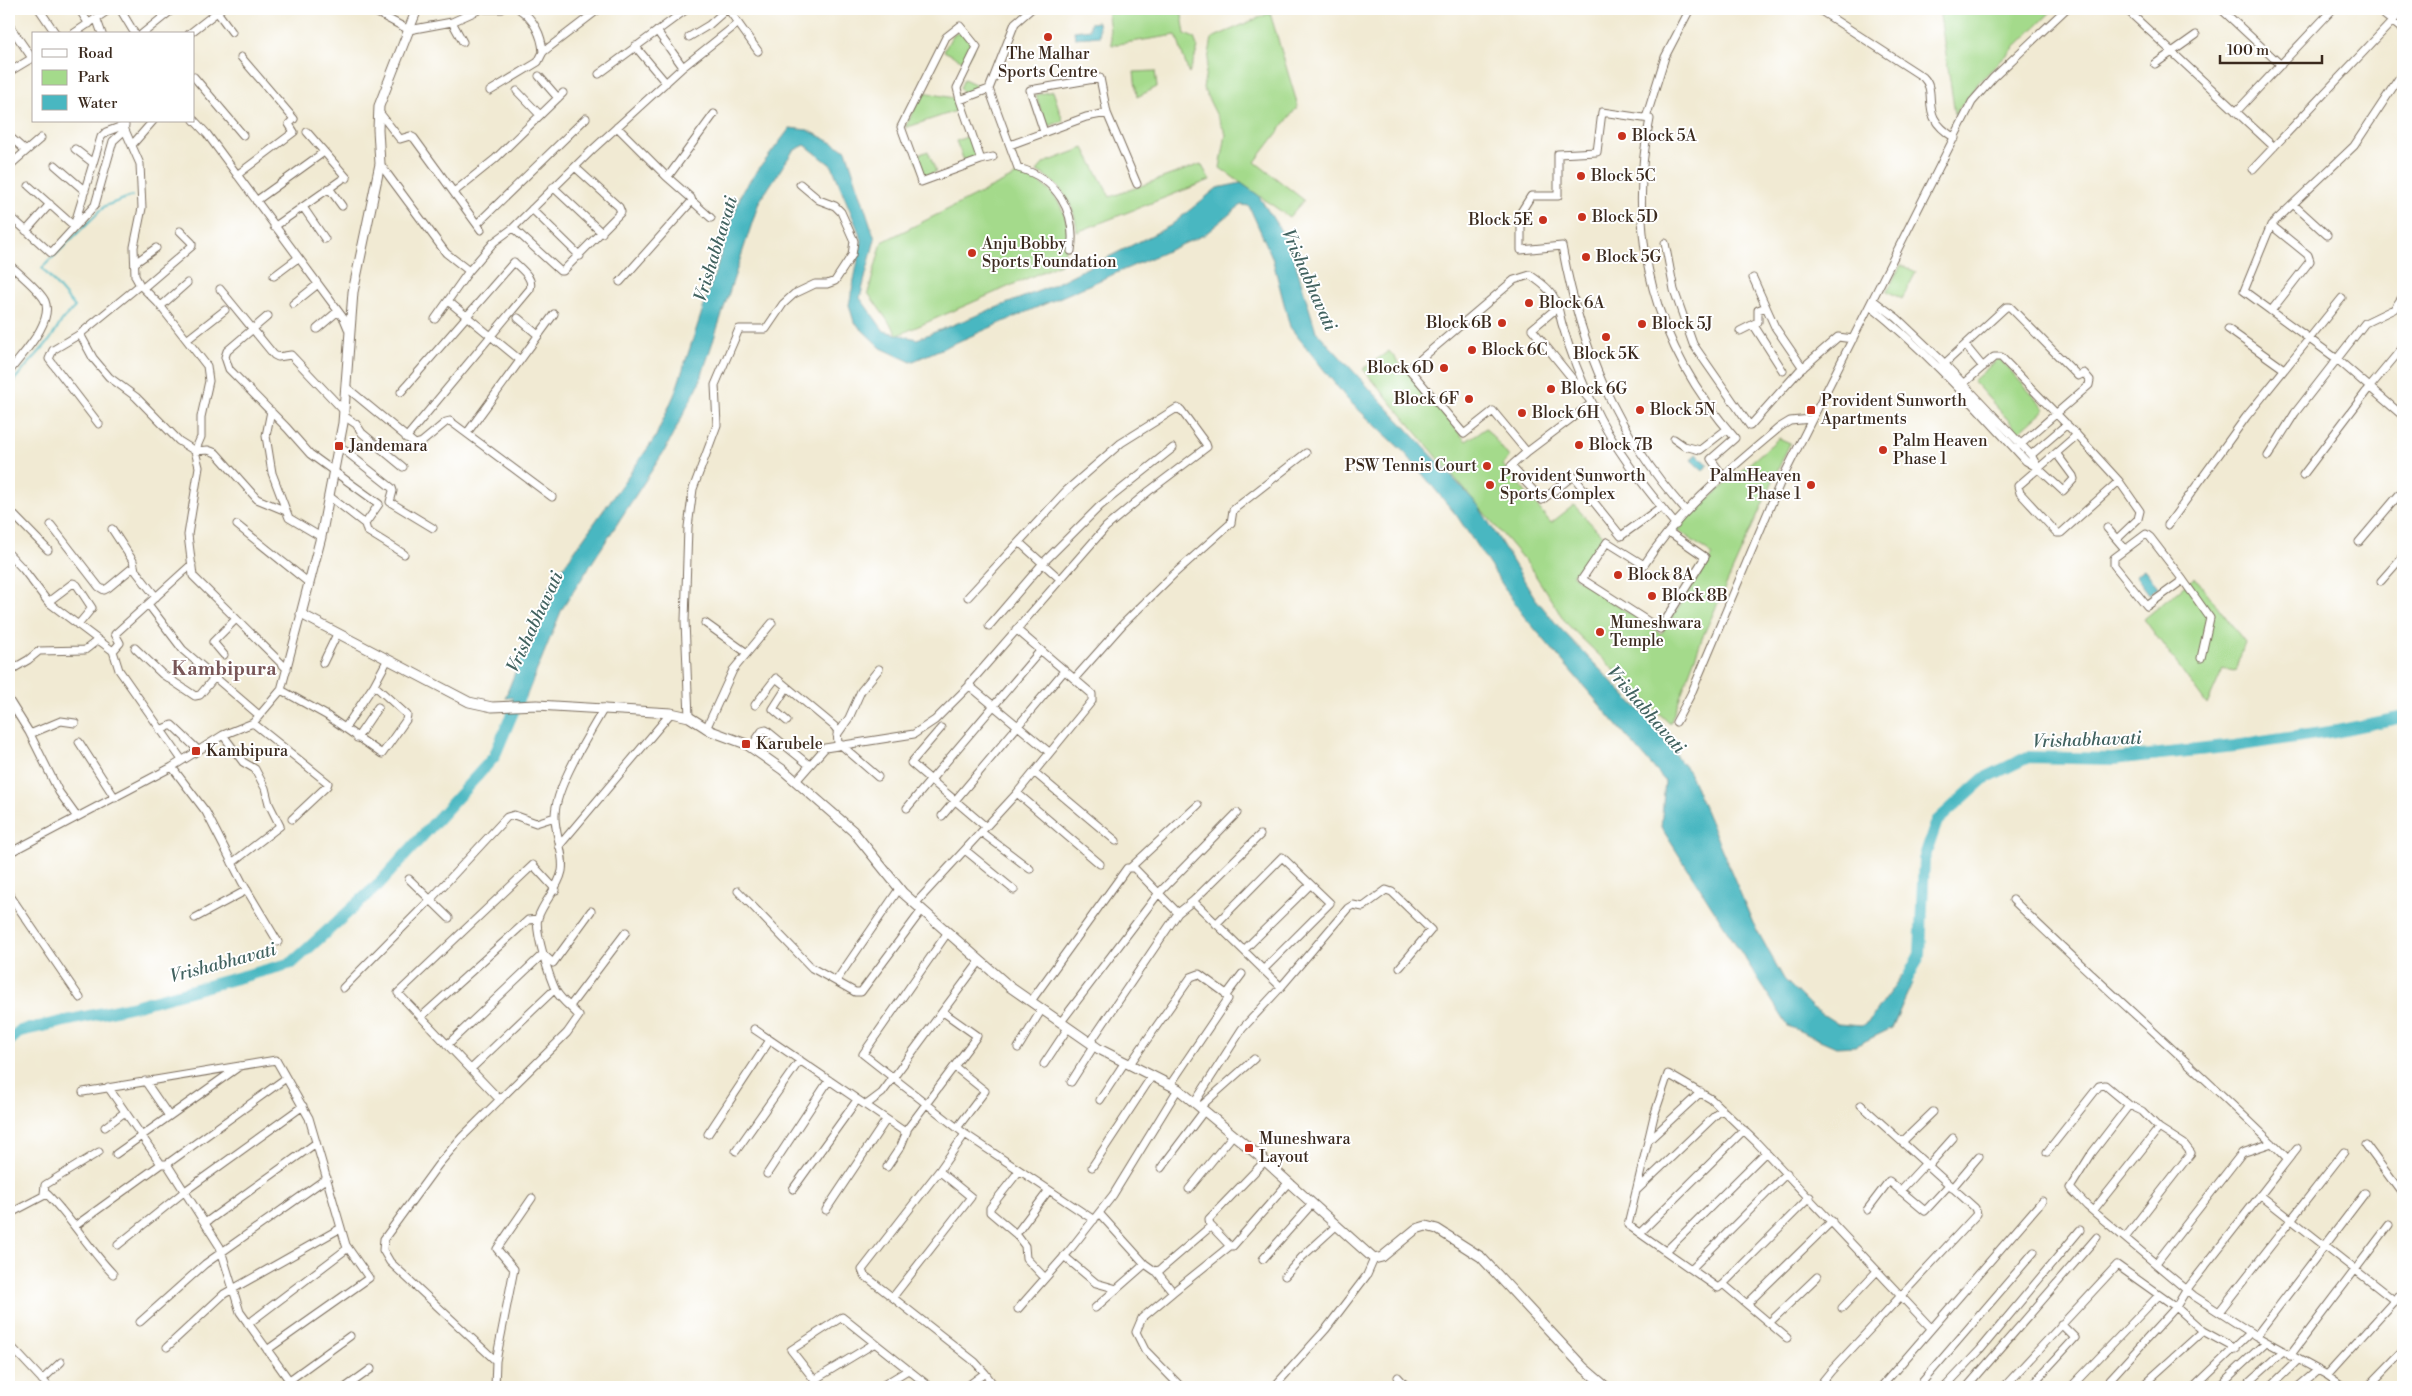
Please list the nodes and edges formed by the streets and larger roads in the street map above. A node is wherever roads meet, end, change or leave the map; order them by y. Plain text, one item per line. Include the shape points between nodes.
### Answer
1 (39, 9) edge
2 (79, 9) edge
3 (110, 9) edge
4 (120, 9) edge
5 (173, 9) edge
6 (370, 9) edge
7 (417, 9) edge
8 (481, 9) edge
9 (485, 9) edge
10 (502, 9) edge
11 (519, 9) edge
12 (599, 9) edge
13 (687, 9) edge
14 (727, 9) edge
15 (1031, 9) edge
16 (1690, 9) edge
17 (1818, 9) edge
18 (2066, 9) edge
19 (2126, 9) edge
20 (2222, 9) edge
21 (2333, 9) edge
22 (2377, 9) edge
23 (218, 10) edge
24 (2403, 10) edge
25 (97, 20) junction
26 (2392, 21) junction
27 (452, 22) junction
28 (89, 24) junction
29 (737, 24) junction
30 (9, 25) edge
31 (409, 30) junction
32 (2403, 30) edge
33 (657, 31) junction
34 (55, 32) edge
35 (76, 32) edge
36 (101, 32) edge
37 (134, 32) edge
38 (144, 32) edge
39 (191, 32) edge
40 (232, 32) dead end
41 (2196, 35) dead end
42 (689, 37) dead end
43 (463, 42) dead end
44 (634, 46) junction
45 (758, 51) dead end
46 (543, 52) junction
47 (2172, 52) junction
48 (241, 56) dead end
49 (32, 57) edge
50 (32, 59) edge
51 (2155, 64) dead end
52 (2281, 65) junction
53 (683, 67) junction
54 (9, 72) edge
55 (2403, 72) edge
56 (599, 74) dead end
57 (539, 76) dead end
58 (195, 78) edge
59 (666, 83) junction
60 (989, 89) junction
61 (517, 91) dead end
62 (490, 92) dead end
63 (960, 100) junction
64 (379, 112) junction
65 (2236, 112) junction
66 (1107, 113) junction
67 (714, 114) dead end
68 (540, 116) junction
69 (586, 118) dead end
70 (1646, 118) junction
71 (195, 121) edge
72 (152, 122) edge
73 (125, 125) edge
74 (617, 127) junction
75 (307, 132) dead end
76 (1044, 132) junction
77 (243, 135) dead end
78 (9, 136) edge
79 (41, 138) dead end
80 (1955, 138) junction
81 (132, 145) junction
82 (1010, 145) junction
83 (2274, 147) junction
84 (75, 149) dead end
85 (26, 151) junction
86 (324, 152) junction
87 (993, 157) dead end
88 (981, 160) junction
89 (93, 163) junction
90 (380, 164) junction
91 (55, 165) dead end
92 (9, 166) edge
93 (575, 166) junction
94 (2253, 169) dead end
95 (237, 175) junction
96 (666, 176) junction
97 (800, 184) dead end
98 (1137, 184) dead end
99 (29, 186) dead end
100 (553, 187) junction
101 (329, 188) junction
102 (85, 191) junction
103 (454, 192) junction
104 (256, 201) junction
105 (692, 201) junction
106 (50, 204) junction
107 (2293, 204) junction
108 (342, 206) dead end
109 (303, 207) junction
110 (532, 209) junction
111 (9, 215) edge
112 (711, 218) dead end
113 (2271, 225) junction
114 (74, 226) junction
115 (274, 227) junction
116 (513, 228) junction
117 (26, 231) junction
118 (180, 231) dead end
119 (602, 233) junction
120 (2327, 234) dead end
121 (325, 239) dead end
122 (1665, 243) dead end
123 (156, 248) dead end
124 (1071, 251) dead end
125 (580, 256) junction
126 (298, 258) junction
127 (135, 263) junction
128 (9, 270) edge
129 (469, 271) junction
130 (274, 276) dead end
131 (1753, 278) dead end
132 (620, 282) dead end
133 (187, 284) dead end
134 (318, 284) junction
135 (142, 287) junction
136 (220, 290) dead end
137 (2403, 296) edge
138 (2342, 298) dead end
139 (448, 301) junction
140 (1872, 303) junction
141 (293, 304) dead end
142 (160, 306) junction
143 (1558, 307) junction
144 (1766, 307) junction
145 (225, 310) dead end
146 (338, 311) junction
147 (2271, 311) junction
148 (554, 314) dead end
149 (268, 316) dead end
150 (467, 316) junction
151 (518, 318) dead end
152 (435, 319) dead end
153 (1753, 324) junction
154 (2228, 328) dead end
155 (317, 329) dead end
156 (252, 330) junction
157 (1740, 331) dead end
158 (350, 333) junction
159 (80, 334) junction
160 (538, 335) junction
161 (492, 336) junction
162 (2309, 338) junction
163 (188, 339) junction
164 (1853, 339) junction
165 (1965, 345) junction
166 (2403, 347) edge
167 (2337, 359) junction
168 (520, 360) junction
169 (1942, 366) junction
170 (1983, 367) junction
171 (1802, 368) junction
172 (2284, 369) junction
173 (1782, 371) dead end
174 (9, 372) edge
175 (1964, 384) junction
176 (346, 387) junction
177 (2369, 388) junction
178 (401, 392) dead end
179 (1592, 403) junction
180 (271, 411) junction
181 (2056, 412) junction
182 (344, 413) junction
183 (2403, 416) edge
184 (1811, 419) junction
185 (99, 424) dead end
186 (2066, 424) junction
187 (1727, 429) junction
188 (467, 433) junction
189 (2077, 435) junction
190 (406, 438) junction
191 (1674, 438) dead end
192 (2020, 445) junction
193 (339, 446) junction
194 (1173, 448) dead end
195 (195, 451) junction
196 (1527, 452) junction
197 (1306, 453) dead end
198 (2056, 453) junction
199 (2031, 455) junction
200 (2268, 456) dead end
201 (403, 467) dead end
202 (2038, 468) junction
203 (334, 471) junction
204 (1723, 476) junction
205 (2304, 476) dead end
206 (2119, 481) junction
207 (2403, 490) edge
208 (329, 496) junction
209 (552, 497) dead end
210 (1661, 507) junction
211 (9, 510) edge
212 (1685, 510) junction
213 (286, 512) junction
214 (365, 524) junction
215 (51, 525) dead end
216 (237, 525) dead end
217 (1676, 525) junction
218 (2168, 525) dead end
219 (433, 528) dead end
220 (2107, 528) dead end
221 (112, 529) dead end
222 (1669, 532) junction
223 (321, 537) junction
224 (2117, 539) junction
225 (1019, 542) junction
226 (2359, 542) dead end
227 (2125, 549) junction
228 (48, 550) dead end
229 (9, 554) edge
230 (404, 554) dead end
231 (2403, 556) edge
232 (1043, 563) junction
233 (192, 564) junction
234 (135, 570) junction
235 (1060, 579) junction
236 (2183, 580) junction
237 (2381, 581) dead end
238 (309, 582) junction
239 (156, 597) junction
240 (968, 597) dead end
241 (48, 602) junction
242 (148, 604) junction
243 (301, 614) junction
244 (236, 619) junction
245 (705, 623) dead end
246 (772, 623) dead end
247 (78, 626) junction
248 (989, 626) dead end
249 (1016, 629) junction
250 (337, 634) junction
251 (98, 640) junction
252 (135, 648) dead end
253 (1041, 650) junction
254 (113, 651) junction
255 (747, 653) junction
256 (224, 656) dead end
257 (2201, 658) dead end
258 (387, 661) junction
259 (322, 663) dead end
260 (287, 669) junction
261 (879, 669) dead end
262 (9, 670) edge
263 (1065, 670) junction
264 (214, 678) junction
265 (1075, 678) junction
266 (374, 685) junction
267 (970, 685) junction
268 (788, 687) junction
269 (281, 690) junction
270 (9, 700) edge
271 (755, 705) dead end
272 (993, 705) junction
273 (378, 708) dead end
274 (604, 708) junction
275 (672, 712) junction
276 (259, 715) junction
277 (689, 717) junction
278 (787, 721) dead end
279 (1676, 722) dead end
280 (75, 723) dead end
281 (253, 723) junction
282 (1017, 725) junction
283 (345, 728) junction
284 (706, 728) junction
285 (941, 728) dead end
286 (160, 730) junction
287 (30, 734) junction
288 (223, 736) junction
289 (838, 736) junction
290 (357, 738) junction
291 (78, 742) dead end
292 (839, 744) junction
293 (751, 747) junction
294 (198, 750) junction
295 (1049, 752) junction
296 (182, 760) junction
297 (810, 765) junction
298 (172, 767) junction
299 (1034, 772) junction
300 (878, 777) dead end
301 (931, 780) junction
302 (796, 781) junction
303 (1017, 794) junction
304 (115, 798) junction
305 (955, 800) junction
306 (1198, 805) dead end
307 (908, 808) dead end
308 (1237, 814) dead end
309 (942, 816) dead end
310 (77, 817) junction
311 (555, 817) junction
312 (292, 819) dead end
313 (984, 830) junction
314 (1260, 835) dead end
315 (1116, 842) dead end
316 (559, 846) junction
317 (965, 850) junction
318 (9, 853) edge
319 (232, 863) junction
320 (1100, 864) dead end
321 (1131, 867) junction
322 (1030, 869) dead end
323 (409, 879) dead end
324 (1310, 884) junction
325 (899, 889) junction
326 (247, 890) junction
327 (556, 890) junction
328 (1014, 890) dead end
329 (738, 891) dead end
330 (9, 894) edge
331 (1158, 894) junction
332 (430, 900) junction
333 (2013, 900) dead end
334 (1191, 903) junction
335 (919, 907) junction
336 (591, 912) dead end
337 (1178, 913) junction
338 (195, 918) dead end
339 (449, 918) dead end
340 (538, 918) junction
341 (1216, 924) junction
342 (626, 932) dead end
343 (948, 932) junction
344 (278, 942) dead end
345 (1244, 950) junction
346 (543, 954) junction
347 (980, 961) junction
348 (1400, 967) dead end
349 (1263, 970) junction
350 (1242, 974) dead end
351 (836, 981) junction
352 (1282, 987) junction
353 (343, 988) dead end
354 (555, 989) junction
355 (1227, 994) junction
356 (80, 998) dead end
357 (1031, 1002) junction
358 (570, 1006) junction
359 (1042, 1009) junction
360 (943, 1012) junction
361 (421, 1018) junction
362 (1065, 1025) junction
363 (754, 1028) dead end
364 (770, 1040) junction
365 (1092, 1044) junction
366 (447, 1045) junction
367 (1018, 1048) dead end
368 (1254, 1059) dead end
369 (800, 1060) junction
370 (1127, 1063) junction
371 (1044, 1064) dead end
372 (241, 1065) junction
373 (955, 1067) junction
374 (471, 1070) junction
375 (1152, 1076) junction
376 (286, 1078) junction
377 (893, 1078) junction
378 (829, 1080) junction
379 (144, 1081) junction
380 (1071, 1082) dead end
381 (108, 1087) junction
382 (1174, 1087) junction
383 (82, 1092) dead end
384 (1701, 1092) junction
385 (500, 1100) junction
386 (857, 1100) junction
387 (1100, 1100) dead end
388 (927, 1104) junction
389 (2129, 1105) junction
390 (302, 1106) junction
391 (866, 1106) junction
392 (1861, 1106) dead end
393 (1200, 1107) junction
394 (1722, 1110) junction
395 (125, 1112) junction
396 (1932, 1112) dead end
397 (169, 1116) junction
398 (886, 1120) junction
399 (105, 1127) dead end
400 (957, 1128) junction
401 (2159, 1128) junction
402 (1744, 1130) junction
403 (907, 1131) junction
404 (708, 1134) dead end
405 (965, 1134) junction
406 (1233, 1135) junction
407 (141, 1136) junction
408 (1953, 1138) dead end
409 (1648, 1141) junction
410 (1902, 1142) junction
411 (2272, 1142) junction
412 (316, 1143) junction
413 (2366, 1145) dead end
414 (2297, 1148) dead end
415 (736, 1151) dead end
416 (99, 1152) dead end
417 (1766, 1152) junction
418 (2047, 1152) dead end
419 (2344, 1152) dead end
420 (116, 1154) dead end
421 (1979, 1156) dead end
422 (2288, 1159) junction
423 (1265, 1162) junction
424 (164, 1164) junction
425 (1927, 1165) junction
426 (886, 1167) dead end
427 (1092, 1167) dead end
428 (1161, 1168) dead end
429 (939, 1171) junction
430 (1019, 1171) junction
431 (1787, 1173) junction
432 (767, 1174) dead end
433 (327, 1178) junction
434 (1288, 1183) junction
435 (1951, 1186) junction
436 (793, 1189) dead end
437 (1189, 1189) dead end
438 (1049, 1190) junction
439 (185, 1191) junction
440 (1636, 1191) junction
441 (1900, 1191) junction
442 (2365, 1193) dead end
443 (44, 1194) junction
444 (2260, 1195) junction
445 (2403, 1196) edge
446 (1810, 1197) junction
447 (532, 1198) dead end
448 (2042, 1201) dead end
449 (1312, 1204) junction
450 (826, 1210) dead end
451 (1867, 1210) dead end
452 (2093, 1211) junction
453 (1099, 1213) junction
454 (9, 1214) edge
455 (1094, 1220) junction
456 (1832, 1220) junction
457 (2292, 1220) junction
458 (205, 1223) junction
459 (2389, 1225) dead end
460 (75, 1226) junction
461 (1211, 1226) junction
462 (1336, 1226) junction
463 (341, 1228) junction
464 (2080, 1230) dead end
465 (1640, 1233) junction
466 (1016, 1234) junction
467 (2097, 1236) dead end
468 (2125, 1238) junction
469 (118, 1245) dead end
470 (2323, 1245) junction
471 (1230, 1246) junction
472 (348, 1248) junction
473 (1666, 1251) junction
474 (222, 1252) junction
475 (2034, 1252) dead end
476 (1064, 1256) junction
477 (1263, 1259) dead end
478 (1374, 1259) junction
479 (2156, 1263) junction
480 (1145, 1264) junction
481 (1691, 1269) junction
482 (2355, 1270) junction
483 (1877, 1271) junction
484 (1158, 1272) junction
485 (113, 1274) dead end
486 (1286, 1276) dead end
487 (1817, 1277) dead end
488 (1045, 1278) junction
489 (1723, 1284) junction
490 (233, 1289) junction
491 (1117, 1289) junction
492 (2187, 1289) junction
493 (2403, 1291) edge
494 (1173, 1292) junction
495 (2159, 1295) junction
496 (1902, 1296) junction
497 (893, 1297) junction
498 (2394, 1301) junction
499 (1747, 1304) junction
500 (2176, 1307) junction
501 (1095, 1308) dead end
502 (1842, 1308) dead end
503 (1018, 1309) dead end
504 (2219, 1312) junction
505 (140, 1322) dead end
506 (1770, 1323) junction
507 (248, 1324) junction
508 (2061, 1324) junction
509 (1931, 1328) junction
510 (2203, 1331) junction
511 (2253, 1335) junction
512 (350, 1336) dead end
513 (1787, 1338) dead end
514 (875, 1342) junction
515 (2266, 1342) junction
516 (9, 1344) edge
517 (167, 1347) dead end
518 (2236, 1349) junction
519 (267, 1350) junction
520 (2403, 1351) edge
521 (2282, 1352) junction
522 (2290, 1356) junction
523 (2298, 1360) junction
524 (496, 1361) junction
525 (61, 1362) dead end
526 (370, 1369) dead end
527 (908, 1370) junction
528 (2318, 1370) junction
529 (985, 1373) junction
530 (2327, 1375) junction
531 (1398, 1377) dead end
532 (42, 1380) junction
533 (814, 1380) junction
534 (291, 1384) edge
535 (1405, 1386) edge
536 (49, 1387) edge
537 (280, 1387) edge
538 (346, 1387) edge
539 (495, 1387) edge
540 (820, 1387) edge
541 (880, 1387) edge
542 (930, 1387) edge
543 (966, 1387) edge
544 (995, 1387) edge
545 (1181, 1387) edge
546 (1274, 1387) edge
547 (1606, 1387) edge
548 (1818, 1387) edge
549 (1881, 1387) edge
550 (1918, 1387) edge
551 (1945, 1387) edge
552 (1967, 1387) edge
553 (2004, 1387) edge
554 (2030, 1387) edge
555 (2070, 1387) edge
556 (2103, 1387) edge
557 (2142, 1387) edge
558 (2194, 1387) edge
559 (2218, 1387) edge
560 (2243, 1387) edge
561 (2270, 1387) edge
562 (2298, 1387) edge
563 (2344, 1387) edge
564 (2368, 1387) edge

1 - 34 street
2 - 28 street
3 - 25 street
4 - 37 street
5 - 38 street
6 - 31 street
7 - 31 street
8 - 27 street
9 - 10 street
11 - 46 street via 542,38
12 - 46 street
13 - 33 street
14 - 29 street
14 - 42 street
15 - 60 street via 1015,23
16 - 70 street via 1664,57
17 - 80 street via 1923,77 1928,82 1930,111 1935,122
18 - 80 street via 1977,96
19 - 47 street
20 - 52 street
21 - 52 street
22 - 26 street
23 - 39 street
23 - 40 street
24 - 26 street
25 - 28 street
25 - 36 street
26 - 32 street
26 - 83 street
27 - 31 street
27 - 43 street
28 - 35 street
29 - 45 street
29 - 53 street
30 - 49 street
31 - 64 street
33 - 44 street
33 - 53 street
41 - 47 street
44 - 56 street
44 - 59 street
46 - 62 street via 538,62
47 - 51 street
47 - 65 street
48 - 95 street via 294,119 289,124 294,132
50 - 54 street
52 - 65 street
53 - 59 street
55 - 107 street via 2354,146
57 - 68 street via 561,95
58 - 77 street
59 - 74 street
60 - 63 street
60 - 82 street
61 - 68 street
63 - 88 street
63 - 88 street via 957,88 977,46 960,26 946,37 901,127 922,182
64 - 90 street
64 - 103 street via 400,139 414,138
65 - 83 street
66 - 76 street
66 - 76 street via 1100,78 1030,90
66 - 98 street
67 - 96 street
68 - 103 street via 496,159
69 - 103 street via 479,227
70 - 187 street via 1650,119 1642,161 1641,219 1652,286 1666,330 1682,363
70 - 212 street via 1602,112 1597,152 1558,154 1558,196 1531,196 1521,212 1521,250 1562,246 1580,325 1600,380 1636,445
71 - 95 street
72 - 81 street
73 - 81 street
73 - 89 street via 101,137
73 - 114 street via 113,141 95,205
74 - 93 street
74 - 96 street
75 - 86 street
76 - 82 street
78 - 85 street
79 - 85 street
80 - 140 street
81 - 127 street via 140,164 142,208 134,247
82 - 124 street via 1018,168 1045,180 1065,204 1072,227
83 - 94 street
84 - 89 street
85 - 92 street
86 - 101 street via 344,179
86 - 104 street
87 - 88 street
89 - 102 street
90 - 129 street via 446,253
90 - 158 street via 353,292
91 - 102 street
93 - 100 street
93 - 119 street via 621,210 620,216
95 - 104 street
96 - 105 street
97 - 277 street via 841,212 854,241 852,255 835,281 815,284 794,294 766,329 739,329 716,383 717,425 694,489 688,527 685,621
99 - 106 street
100 - 110 street
100 - 119 street
101 - 108 street
101 - 109 street
102 - 114 street
104 - 115 street
105 - 112 street
105 - 132 street
106 - 114 street
106 - 117 street
107 - 113 street
107 - 120 street
109 - 115 street
109 - 121 street
110 - 116 street
110 - 125 street
111 - 117 street
113 - 147 street via 2244,291
113 - 147 street via 2308,255 2310,261
114 - 117 street via 51,253
115 - 126 street
116 - 125 street via 560,271
116 - 129 street via 494,242
118 - 135 street via 192,246
119 - 125 street
122 - 171 street via 1674,290 1693,344 1750,426
123 - 127 street
126 - 130 street
126 - 134 street
127 - 135 street via 135,276
128 - 174 street via 12,267 45,301 47,313 45,324
129 - 139 street
131 - 144 street
133 - 142 street
134 - 141 street
134 - 146 street
135 - 142 street
135 - 159 street
136 - 156 street
137 - 167 street via 2394,309 2365,323
138 - 162 street
139 - 150 street
139 - 152 street
140 - 164 street
140 - 169 street via 1897,318
142 - 163 street
143 - 179 street via 1571,352
143 - 179 street via 1532,329
143 - 196 street via 1545,286 1530,275 1514,280 1409,369 1464,434 1493,411
144 - 153 street via 1758,310 1758,322
144 - 171 street
145 - 163 street
146 - 155 street
146 - 158 street
147 - 162 street
148 - 160 street
149 - 156 street
150 - 161 street
150 - 161 street via 514,262 532,286
150 - 178 street
151 - 160 street
153 - 157 street
153 - 173 street
154 - 172 street
156 - 180 street via 227,351 225,357 229,368
156 - 182 street via 276,356 291,355
158 - 176 street
159 - 185 street via 53,350 49,359
159 - 195 street via 95,361 112,379 136,397 178,441
160 - 168 street
161 - 168 street
161 - 190 street
162 - 167 street
162 - 172 street
163 - 195 street via 207,366 209,381 201,437
164 - 171 street via 1838,337
164 - 184 street
165 - 169 street
165 - 170 street
165 - 181 street via 2006,307 2010,307 2078,376 2084,373 2090,380 2090,385
166 - 177 street
167 - 177 street
167 - 200 street via 2295,413
168 - 188 street
169 - 175 street
169 - 202 street via 2026,461
170 - 175 street
170 - 181 street via 1994,357 2001,357
172 - 218 street
175 - 192 street
176 - 182 street
176 - 190 street
177 - 183 street
177 - 205 street
179 - 196 street
179 - 210 street via 1642,485
180 - 203 street via 310,454
180 - 213 street via 266,439 272,476
181 - 186 street
181 - 192 street
182 - 193 street
182 - 201 street via 362,433
184 - 204 street via 1790,421 1780,427
184 - 279 street
186 - 189 street
186 - 199 street
187 - 191 street via 1700,450 1684,446
187 - 204 street via 1735,438 1711,459
188 - 190 street via 450,421 417,444
188 - 209 street
189 - 198 street
189 - 206 street
192 - 199 street
193 - 203 street
193 - 219 street via 392,488 390,502
194 - 232 street via 1104,502
195 - 213 street via 216,453 257,499
195 - 233 street via 199,467 188,535
196 - 210 street via 1511,466 1542,500 1573,476 1621,536
197 - 265 street via 1233,510 1231,522 1123,624
198 - 202 street
198 - 202 street via 2074,480 2063,492
199 - 202 street
202 - 206 street via 2018,486 2057,533 2061,533
203 - 208 street
203 - 214 street via 379,503
204 - 212 street
206 - 224 street via 2140,511 2138,519
207 - 226 street
208 - 214 street
208 - 223 street
210 - 217 street
211 - 228 street
212 - 217 street
213 - 223 street via 292,522
214 - 230 street via 368,531
215 - 234 street via 104,590 125,572
216 - 238 street
217 - 222 street
220 - 224 street
221 - 234 street via 133,561
222 - 222 street via 1658,542 1644,565 1607,542 1582,579 1660,629 1705,557
223 - 238 street
224 - 227 street
225 - 232 street
225 - 235 street via 1066,491 1121,443 1177,408 1181,410 1207,447 1106,527
225 - 240 street
227 - 236 street via 2146,534
227 - 236 street via 2114,558 2114,565 2147,606
229 - 241 street
231 - 237 street
232 - 235 street
232 - 248 street
233 - 239 street
233 - 244 street via 193,576
234 - 239 street
235 - 249 street
236 - 257 street via 2211,621
238 - 243 street
239 - 242 street
241 - 247 street
241 - 247 street via 73,583 77,585 92,608
242 - 254 street via 115,634 120,643
242 - 264 street via 183,650
243 - 250 street
243 - 260 street
244 - 256 street via 213,642
244 - 260 street
245 - 255 street
246 - 255 street
247 - 251 street
249 - 253 street
249 - 267 street
250 - 258 street
250 - 259 street
251 - 254 street
251 - 262 street via 85,650 39,651
252 - 264 street via 162,674 195,696 200,695
253 - 263 street
253 - 272 street
254 - 286 street via 119,670
255 - 284 street via 730,675
258 - 266 street
258 - 274 street via 469,702 492,707
260 - 269 street
261 - 289 street via 861,691
263 - 265 street
263 - 282 street
264 - 276 street
265 - 295 street via 1092,694 1092,701
266 - 283 street
266 - 290 street via 406,712 407,717 382,754
267 - 272 street
267 - 292 street via 935,720 914,734
268 - 271 street via 775,678
268 - 278 street via 773,708
268 - 289 street via 834,726
269 - 276 street
269 - 283 street
270 - 287 street
272 - 282 street
272 - 301 street
273 - 290 street
274 - 275 street
274 - 311 street via 569,773
275 - 277 street
275 - 316 street
276 - 281 street
277 - 284 street
280 - 287 street via 62,721
281 - 288 street
281 - 312 street via 328,783
282 - 295 street
282 - 305 street
283 - 290 street
284 - 293 street
285 - 301 street via 911,763
286 - 294 street via 172,725
286 - 296 street
287 - 310 street via 59,792
288 - 294 street
288 - 319 street via 243,762 255,769 280,826
289 - 292 street
291 - 304 street
292 - 297 street via 822,750
292 - 300 street
293 - 297 street via 766,730
293 - 302 street
294 - 296 street
295 - 299 street
296 - 298 street
297 - 302 street
298 - 304 street
298 - 319 street via 206,812
299 - 303 street
299 - 315 street
301 - 305 street
301 - 307 street
302 - 325 street via 853,831
303 - 313 street
303 - 320 street
304 - 310 street
305 - 309 street
305 - 313 street
306 - 321 street
308 - 331 street
310 - 318 street
311 - 316 street
311 - 332 street via 536,824 514,815 507,817
313 - 317 street
313 - 322 street
314 - 334 street
316 - 327 street via 562,867
317 - 328 street
317 - 335 street
319 - 326 street
321 - 331 street
321 - 357 street via 1127,868
323 - 332 street
324 - 341 street via 1282,857
324 - 345 street
324 - 349 street via 1330,903
325 - 335 street
325 - 351 street
326 - 338 street
326 - 344 street
327 - 340 street
327 - 361 street via 533,865 398,993
329 - 351 street via 812,968
330 - 356 street
331 - 337 street
331 - 362 street
332 - 339 street
332 - 353 street
333 - 411 street via 2084,970
334 - 337 street
334 - 341 street
335 - 343 street
335 - 351 street via 861,992
336 - 346 street via 553,963
337 - 365 street
340 - 346 street
340 - 361 street via 528,920
341 - 345 street
342 - 358 street
343 - 347 street
343 - 377 street via 863,1054
345 - 349 street
346 - 354 street
346 - 366 street
347 - 357 street
347 - 360 street
348 - 352 street via 1431,930 1386,890 1363,907 1353,905 1348,908
349 - 352 street
350 - 355 street
352 - 393 street via 1242,1029
354 - 358 street
354 - 374 street
355 - 370 street via 1199,974 1193,975
355 - 382 street via 1226,1002
357 - 359 street
358 - 385 street via 579,1016 567,1033
359 - 362 street
359 - 367 street
360 - 373 street via 977,1036
360 - 377 street
361 - 366 street
362 - 365 street
362 - 371 street
363 - 364 street
364 - 369 street
364 - 404 street
365 - 370 street
365 - 380 street
366 - 374 street
368 - 393 street
369 - 378 street
369 - 415 street
370 - 375 street
370 - 387 street
372 - 376 street via 276,1060
372 - 379 street
372 - 397 street
373 - 388 street
373 - 400 street via 985,1091
374 - 385 street
375 - 382 street
375 - 427 street
376 - 390 street
376 - 424 street
377 - 388 street
377 - 391 street
378 - 386 street
378 - 432 street
379 - 381 street
379 - 397 street
381 - 383 street
381 - 395 street
382 - 393 street
382 - 453 street via 1113,1195
384 - 394 street
384 - 409 street
384 - 409 street via 1668,1074
385 - 524 street via 438,1165 384,1239 383,1250 390,1262
386 - 391 street
386 - 436 street
388 - 400 street
388 - 403 street
389 - 401 street via 2142,1111
389 - 418 street via 2105,1085 2099,1086
389 - 452 street via 2070,1188
390 - 412 street
390 - 439 street
391 - 398 street
392 - 410 street
393 - 406 street
393 - 428 street
394 - 402 street
394 - 440 street
395 - 399 street
395 - 407 street
396 - 410 street
397 - 407 street
398 - 403 street
398 - 450 street
400 - 405 street
401 - 452 street
401 - 468 street via 2184,1144 2191,1153
402 - 417 street
402 - 465 street
403 - 426 street
405 - 429 street
405 - 430 street
406 - 423 street
406 - 437 street
407 - 420 street
407 - 424 street
408 - 425 street
409 - 440 street
410 - 425 street
411 - 422 street
411 - 479 street via 2242,1153
412 - 433 street
412 - 458 street
413 - 445 street
414 - 422 street
416 - 443 street via 45,1184
417 - 431 street
417 - 473 street
419 - 457 street
421 - 435 street
422 - 444 street
423 - 434 street
423 - 461 street via 1209,1219
424 - 439 street
424 - 460 street
425 - 435 street
425 - 441 street
429 - 497 street via 862,1268 864,1274
429 - 497 street via 971,1197
430 - 438 street
430 - 466 street via 990,1208 990,1212
431 - 446 street
431 - 481 street
433 - 463 street
433 - 474 street
434 - 449 street
434 - 471 street via 1235,1245
435 - 441 street via 1925,1211
435 - 496 street via 1975,1208 1977,1214
438 - 455 street
438 - 466 street
439 - 458 street
439 - 469 street
440 - 465 street via 1628,1225
441 - 451 street via 1889,1181
442 - 470 street
443 - 454 street
443 - 460 street
444 - 457 street
444 - 492 street
446 - 456 street
446 - 489 street
447 - 524 street via 497,1249 514,1270
448 - 509 street
449 - 462 street
449 - 477 street
452 - 468 street
453 - 455 street
453 - 480 street
455 - 476 street
456 - 483 street
456 - 499 street
457 - 470 street
457 - 504 street
458 - 474 street
459 - 482 street
460 - 485 street
461 - 471 street
461 - 484 street
462 - 478 street
462 - 486 street
463 - 472 street
463 - 490 street
464 - 551 street
465 - 473 street
466 - 488 street via 1025,1246 1026,1258
467 - 552 street
468 - 479 street
470 - 482 street
470 - 511 street
471 - 494 street
472 - 507 street
472 - 519 street via 369,1278
473 - 481 street
474 - 490 street
474 - 505 street
475 - 550 street
476 - 488 street
476 - 491 street via 1096,1283
478 - 546 street via 1367,1274 1326,1329
478 - 547 street via 1382,1257 1416,1230 1426,1226 1437,1229 1481,1257 1584,1368
479 - 492 street
480 - 484 street
480 - 491 street
481 - 489 street via 1718,1288
482 - 498 street
482 - 522 street
483 - 496 street
483 - 502 street
484 - 494 street
487 - 506 street
488 - 503 street
489 - 499 street
490 - 507 street via 237,1307
490 - 517 street
491 - 501 street
492 - 500 street
492 - 504 street
493 - 498 street
494 - 545 street via 1142,1318 1136,1334 1145,1350
495 - 500 street
495 - 508 street via 2117,1265
495 - 555 street
496 - 509 street
496 - 548 street
497 - 529 street
498 - 530 street
499 - 506 street
500 - 510 street
500 - 556 street
504 - 511 street
506 - 513 street
507 - 519 street
508 - 553 street
508 - 554 street via 2075,1338
509 - 549 street
510 - 518 street
510 - 557 street
511 - 515 street
511 - 518 street
512 - 534 street
514 - 527 street
514 - 533 street
514 - 533 street via 839,1318 791,1350
515 - 521 street
515 - 559 street
516 - 532 street
518 - 558 street
519 - 534 street
520 - 564 street
521 - 522 street
521 - 560 street
522 - 523 street
523 - 528 street
523 - 561 street
524 - 539 street
525 - 532 street
526 - 538 street
527 - 541 street
527 - 542 street
528 - 530 street
528 - 562 street
529 - 543 street
529 - 544 street
530 - 563 street
531 - 535 street
532 - 536 street
533 - 540 street
534 - 537 street

